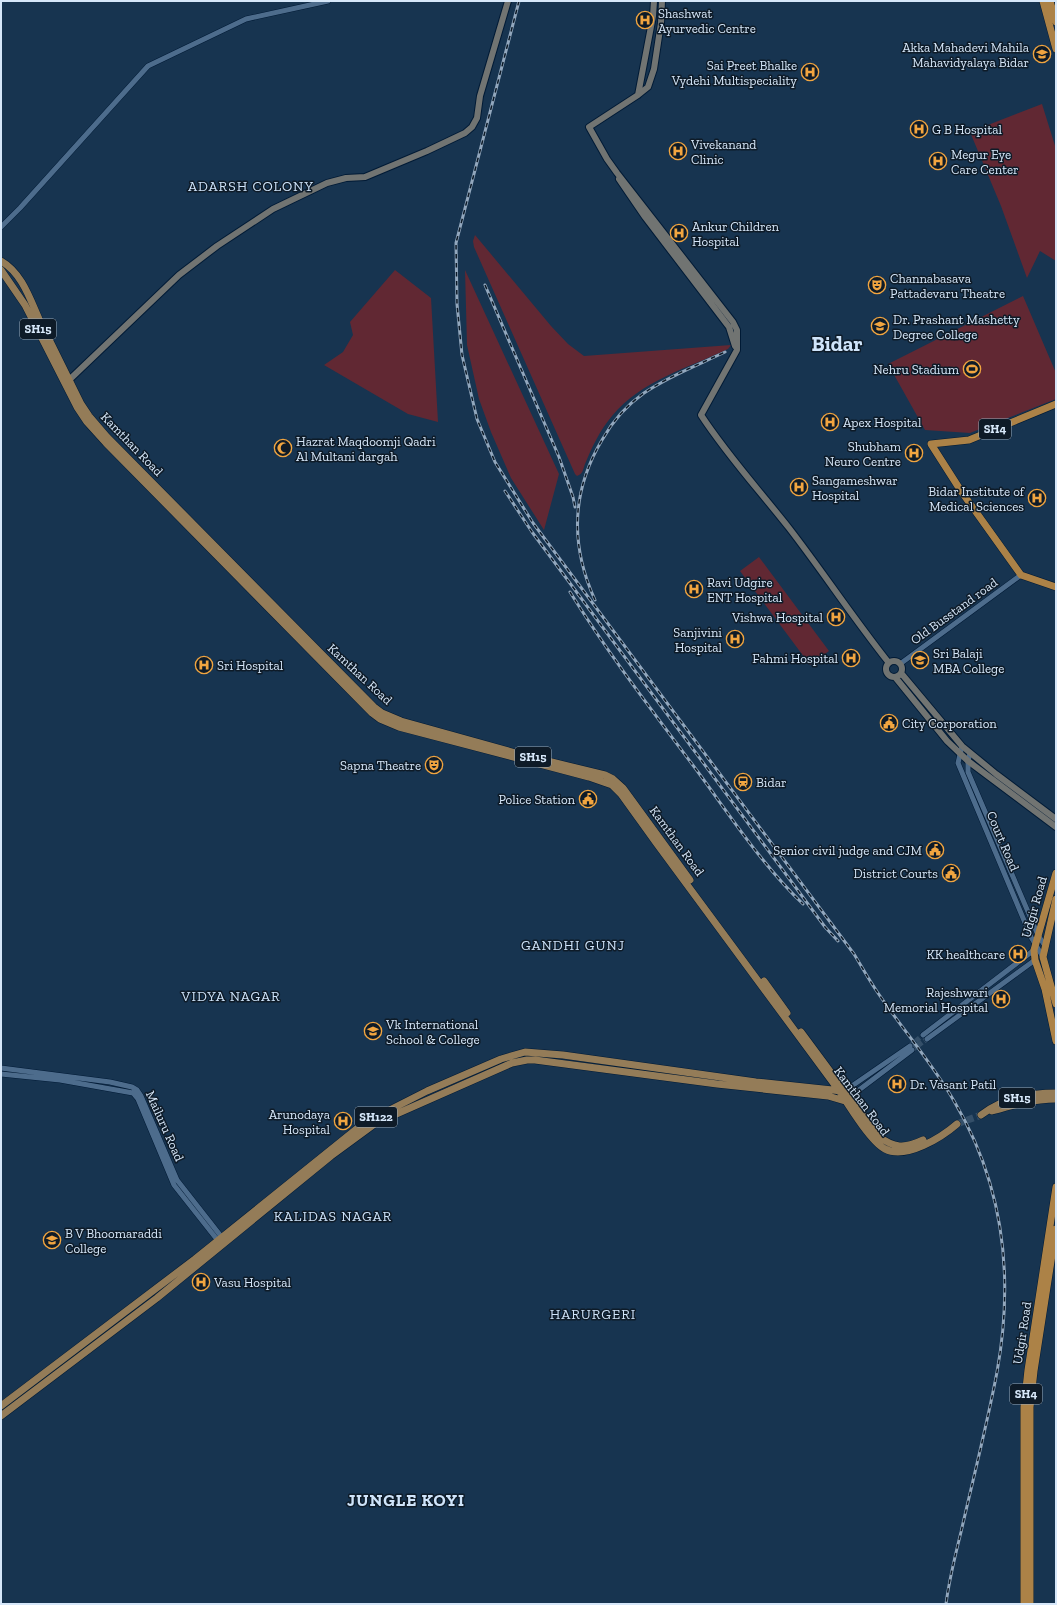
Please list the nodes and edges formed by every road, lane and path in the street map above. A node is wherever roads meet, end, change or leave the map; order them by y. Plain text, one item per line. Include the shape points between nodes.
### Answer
1 (328, 1) edge
2 (508, 1) edge
3 (654, 1) edge
4 (662, 1) edge
5 (1043, 1) edge
6 (1050, 1) edge
7 (1056, 22) edge
8 (1056, 49) edge
9 (638, 95) junction
10 (1, 227) edge
11 (1, 261) edge
12 (1, 270) edge
13 (68, 381) junction
14 (1056, 404) edge
15 (1021, 575) junction
16 (1056, 587) edge
17 (889, 663) junction
18 (900, 664) junction
19 (901, 673) junction
20 (895, 677) junction
21 (962, 746) junction
22 (970, 753) junction
23 (960, 754) junction
24 (968, 761) junction
25 (1056, 819) edge
26 (1056, 827) edge
27 (995, 833) junction
28 (988, 835) junction
29 (1056, 873) edge
30 (1056, 899) edge
31 (1038, 935) junction
32 (1045, 946) junction
33 (1035, 947) junction
34 (1044, 956) junction
35 (1035, 960) junction
36 (1056, 1004) edge
37 (1056, 1041) edge
38 (911, 1048) tunnel mouth
39 (1, 1068) edge
40 (1, 1074) edge
41 (1056, 1093) edge
42 (843, 1094) junction
43 (1056, 1099) edge
44 (880, 1141) junction
45 (1056, 1187) edge
46 (1056, 1229) edge
47 (222, 1242) junction
48 (1, 1406) edge
49 (1, 1416) edge
50 (1024, 1604) edge
51 (1030, 1604) edge

1 - 10 street via 246,19 148,66
2 - 13 main road via 480,96 477,118 472,127 427,151 365,177 327,183 272,209 179,275
3 - 9 main road
4 - 9 main road via 654,69 648,87
5 - 8 highway
6 - 7 highway
9 - 17 main road via 589,127 620,182 729,327 736,350 701,415
11 - 13 main road, Kamthan Road / SH15 via 18,277 31,300
12 - 13 main road, Kamthan Road / SH15 via 26,305
13 - 42 main road, Kamthan Road / SH15 via 89,416 148,481 382,713 439,735 605,775 623,788
14 - 15 highway, SH4 via 969,440 931,444 960,491
15 - 16 highway
15 - 18 street, Old Busstand road
17 - 18 main road via 895,661
17 - 20 main road via 886,668 887,674
18 - 19 main road
19 - 20 main road
19 - 21 main road
20 - 23 main road
21 - 22 main road
21 - 23 street, Court Road
22 - 24 street
22 - 25 main road
23 - 24 main road
23 - 28 street, Court Road via 958,763
24 - 26 main road
24 - 27 street via 968,772
27 - 28 street
27 - 31 street
28 - 33 street, Court Road
29 - 31 highway, Udgir Road
30 - 32 highway, Udgir Road
31 - 32 street
31 - 33 highway, Udgir Road
32 - 34 highway, Udgir Road
33 - 34 street, Court Road
33 - 35 highway, Udgir Road
33 - 35 street via 925,1037
34 - 36 highway, Udgir Road
35 - 37 highway, Udgir Road via 1045,990
38 - 42 street
39 - 47 street, Mailuru Road via 92,1078 130,1086 137,1090 177,1180
40 - 47 street via 68,1082 133,1094 138,1099 174,1184
41 - 43 main road, SH15 via 1035,1094 1012,1100 992,1106 981,1115 1040,1099
42 - 44 main road, Kamthan Road / SH15
42 - 47 main road via 828,1096 717,1084 535,1060 519,1062 376,1123
42 - 47 main road, SH122 via 563,1055 521,1053 427,1091 364,1123
44 - 44 main road, Kamthan Road / SH15 via 903,1146 916,1143 958,1124 946,1134 902,1152 885,1149
45 - 50 highway, Udgir Road / SH4 via 1024,1407
46 - 51 highway, Udgir Road / SH4 via 1030,1407
47 - 48 main road, SH122
47 - 49 main road via 157,1298

